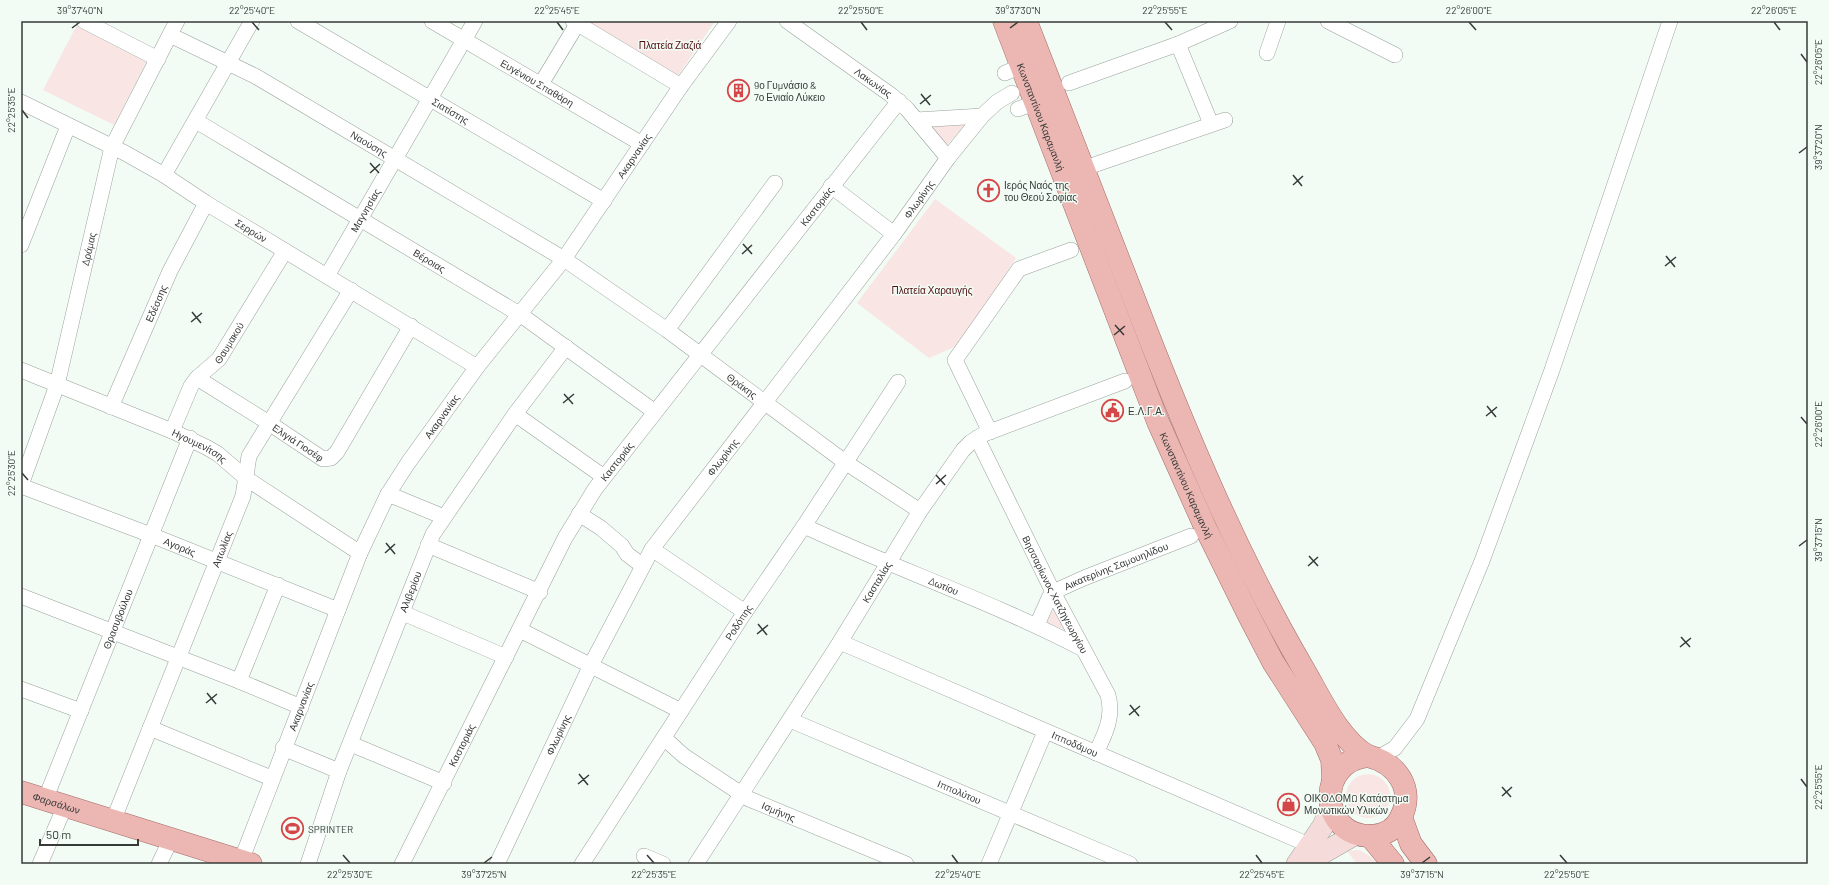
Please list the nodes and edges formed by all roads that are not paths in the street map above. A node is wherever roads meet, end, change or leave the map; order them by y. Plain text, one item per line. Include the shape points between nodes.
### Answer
1 (84, 21) edge
2 (177, 21) edge
3 (252, 21) edge
4 (298, 21) edge
5 (432, 21) edge
6 (475, 21) edge
7 (729, 21) edge
8 (787, 21) edge
9 (1004, 21) edge
10 (1026, 21) edge
11 (1230, 21) edge
12 (1278, 21) edge
13 (1328, 21) edge
14 (1670, 21) edge
15 (577, 22) edge
16 (170, 35) junction
17 (464, 40) junction
18 (1178, 44) junction
19 (1267, 53) dead end
20 (1396, 55) dead end
21 (158, 59) junction
22 (230, 62) junction
23 (1069, 83) dead end
24 (541, 84) junction
25 (681, 86) junction
26 (1012, 94) dead end
27 (430, 99) junction
28 (899, 101) junction
29 (23, 108) edge
30 (982, 116) junction
31 (1209, 119) dead end
32 (916, 120) junction
33 (1225, 120) dead end
34 (196, 121) junction
35 (68, 126) junction
36 (642, 144) junction
37 (112, 147) junction
38 (395, 158) junction
39 (948, 158) junction
40 (1091, 165) junction
41 (48, 173) junction
42 (164, 175) junction
43 (775, 183) dead end
44 (831, 186) junction
45 (604, 201) junction
46 (206, 203) junction
47 (21, 214) edge
48 (359, 220) junction
49 (24, 227) edge
50 (894, 234) junction
51 (21, 245) edge
52 (1071, 250) dead end
53 (285, 251) junction
54 (564, 259) junction
55 (327, 276) junction
56 (351, 290) junction
57 (521, 315) junction
58 (411, 326) junction
59 (667, 330) junction
60 (566, 347) junction
61 (700, 355) junction
62 (477, 367) junction
63 (21, 370) edge
64 (197, 378) junction
65 (1125, 381) dead end
66 (898, 382) dead end
67 (57, 385) junction
68 (764, 403) junction
69 (111, 407) junction
70 (655, 412) junction
71 (515, 414) junction
72 (270, 423) junction
73 (172, 431) junction
74 (983, 435) junction
75 (190, 438) junction
76 (845, 462) junction
77 (604, 477) junction
78 (247, 479) junction
79 (21, 486) edge
80 (388, 494) junction
81 (920, 511) junction
82 (579, 514) junction
83 (444, 517) junction
84 (804, 526) junction
85 (152, 535) junction
86 (1191, 536) dead end
87 (428, 545) junction
88 (652, 549) junction
89 (360, 553) junction
90 (216, 561) junction
91 (888, 563) junction
92 (643, 566) junction
93 (278, 585) junction
94 (540, 592) junction
95 (1053, 592) junction
96 (21, 596) edge
97 (338, 610) junction
98 (745, 612) junction
99 (403, 613) junction
100 (1037, 625) junction
101 (520, 630) junction
102 (113, 631) junction
103 (840, 642) junction
104 (1083, 649) junction
105 (178, 657) junction
106 (506, 657) junction
107 (591, 665) junction
108 (239, 680) junction
109 (21, 689) edge
110 (301, 707) junction
111 (81, 711) junction
112 (681, 711) junction
113 (790, 720) junction
114 (150, 728) junction
115 (1045, 732) junction
116 (1404, 736) junction
117 (664, 738) junction
118 (351, 744) junction
119 (283, 748) junction
120 (1096, 753) junction
121 (1373, 757) junction
122 (339, 771) junction
123 (1400, 776) junction
124 (271, 778) junction
125 (1334, 779) junction
126 (444, 783) junction
127 (21, 792) edge
128 (740, 794) junction
129 (55, 803) junction
130 (1331, 806) junction
131 (1010, 813) junction
132 (1401, 817) junction
133 (113, 821) junction
134 (1363, 835) junction
135 (171, 839) junction
136 (1307, 855) edge
137 (644, 856) dead end
138 (246, 862) edge
139 (40, 864) edge
140 (159, 864) edge
141 (308, 864) edge
142 (402, 864) edge
143 (497, 864) edge
144 (582, 864) edge
145 (663, 864) edge
146 (696, 864) edge
147 (906, 864) edge
148 (989, 864) edge
149 (1130, 864) edge
150 (1297, 864) edge
151 (1393, 864) edge
152 (1426, 864) edge

1 - 21 street
2 - 16 street, Δράμας
3 - 22 street
4 - 27 street, Σιατίστης
5 - 17 street, Ευγένιου Σπαθάρη
6 - 17 street, Μαγνησίας
7 - 25 street, Ακαρνανίας
8 - 28 street, Λακωνίας
9 - 125 main road, Κωνσταντίνου Καραμανλή via 1013,69 1026,106 1158,422 1249,616 1273,662 1325,743 1332,760
10 - 40 main road
11 - 18 street
12 - 19 street
13 - 20 street
14 - 116 street via 1534,421 1482,561 1414,726
15 - 24 street
15 - 25 street
16 - 21 street, Δράμας
16 - 22 street, Ναούσης
17 - 24 street, Ευγένιου Σπαθάρη
17 - 27 street, Μαγνησίας
18 - 23 street
18 - 31 street
21 - 37 street, Δράμας
22 - 34 street
22 - 38 street, Ναούσης
24 - 36 street, Ευγένιου Σπαθάρη
25 - 36 street, Ακαρνανίας
26 - 30 street, Φλωρίνης via 997,102
27 - 38 street, Μαγνησίας
27 - 45 street, Σιατίστης
28 - 32 street, Λακωνίας
28 - 44 street, Καστοριάς
29 - 35 street, Σερρών
30 - 32 street
30 - 39 street, Φλωρίνης
32 - 39 street, Λακωνίας
33 - 40 street
34 - 42 street
34 - 48 street, Βέροιας
35 - 37 street, Σερρών
35 - 41 street
36 - 45 street, Ακαρνανίας
37 - 42 street, Σερρών
37 - 67 street, Δράμας
38 - 48 street, Μαγνησίας
38 - 54 street, Ναούσης
39 - 50 street, Φλωρίνης
40 - 121 main road via 1162,373 1225,518 1292,650 1324,704 1348,739 1357,748
41 - 47 street
41 - 49 street
42 - 46 street, Σερρών
43 - 59 street
44 - 50 street
44 - 61 street, Καστοριάς
45 - 54 street, Ακαρνανίας
46 - 53 street, Σερρών
46 - 69 street, Εδέσσης via 170,271
48 - 55 street, Μαγνησίας
48 - 57 street, Βέροιας
49 - 51 street
50 - 68 street, Φλωρίνης
52 - 74 street, Βησσαρίωνος Χατζηγεωργίου via 1019,269 955,360
53 - 55 street, Σερρών
53 - 64 street, Θαυμακού via 219,359
54 - 57 street, Ακαρνανίας
54 - 59 street, Θράκης
55 - 56 street, Σερρών
56 - 58 street, Σερρών
56 - 72 street, Αιτωλίας
57 - 60 street, Βέροιας
57 - 62 street, Ακαρνανίας
58 - 62 street, Σερρών
58 - 72 street, Ελιγιά Γιοσέφ via 337,452 331,458 323,459
59 - 61 street, Θράκης
60 - 70 street, Βέροιας
60 - 71 street, Αλιβερίου
61 - 68 street, Θράκης
61 - 70 street, Καστοριάς
62 - 80 street, Ακαρνανίας
63 - 67 street, Ηγουμενίτσης
64 - 72 street, Ελιγιά Γιοσέφ
64 - 73 street, Θαυμακού
65 - 74 street, Κασταλίας
66 - 76 street, Ροδόπης
67 - 69 street, Ηγουμενίτσης
67 - 79 street, Δράμας
68 - 76 street, Θράκης
68 - 88 street, Φλωρίνης
69 - 73 street, Ηγουμενίτσης
70 - 77 street, Καστοριάς
71 - 77 street
71 - 83 street, Αλιβερίου
72 - 78 street, Αιτωλίας via 249,456
73 - 75 street, Ηγουμενίτσης
74 - 81 street, Κασταλίας via 963,450
74 - 95 street, Βησσαρίωνος Χατζηγεωργίου
75 - 78 street, Ηγουμενίτσης via 218,454
75 - 85 street, Θρασυβούλου
76 - 81 street, Θράκης
76 - 84 street, Ροδόπης
77 - 82 street, Καστοριάς
78 - 89 street, Ηγουμενίτσης
78 - 90 street, Αιτωλίας via 243,496
79 - 85 street, Αγοράς
80 - 83 street
80 - 89 street, Ακαρνανίας
81 - 91 street, Κασταλίας
82 - 92 street via 601,528
82 - 94 street, Καστοριάς
83 - 87 street, Αλιβερίου
84 - 91 street, Δωτίου
84 - 98 street, Ροδόπης
85 - 90 street, Αγοράς
85 - 102 street, Θρασυβούλου
86 - 95 street, Αικατερίνης Σαμουηλίδου
87 - 94 street
87 - 99 street, Αλιβερίου
88 - 92 street, Φλωρίνης
88 - 98 street
89 - 97 street, Ακαρνανίας
90 - 93 street, Αγοράς
90 - 105 street, Αιτωλίας
91 - 100 street, Δωτίου
91 - 103 street, Κασταλίας
92 - 107 street, Φλωρίνης
93 - 97 street, Αγοράς
93 - 108 street
94 - 101 street, Καστοριάς
95 - 100 street, Αικατερίνης Σαμουηλίδου
95 - 104 street, Βησσαρίωνος Χατζηγεωργίου
96 - 102 street
97 - 110 street, Ακαρνανίας
98 - 112 street, Ροδόπης
99 - 106 street
99 - 118 street, Αλιβερίου
100 - 104 street, Δωτίου
101 - 106 street, Καστοριάς
101 - 107 street
102 - 105 street
102 - 111 street, Θρασυβούλου
103 - 113 street, Κασταλίας
103 - 115 street, Ιπποδάμου
104 - 120 street, Βησσαρίωνος Χατζηγεωργίου via 1110,703 1110,722
105 - 108 street
105 - 114 street, Αιτωλίας
106 - 126 street, Καστοριάς
107 - 112 street
107 - 143 street, Φλωρίνης
108 - 110 street
109 - 111 street
110 - 119 street, Ακαρνανίας
111 - 129 street, Θρασυβούλου
112 - 117 street, Ροδόπης
113 - 128 street, Κασταλίας
113 - 131 street, Ιππολύτου
114 - 124 street
114 - 133 street, Αιτωλίας
115 - 120 street, Ιπποδάμου
115 - 131 street
116 - 121 street via 1395,748
116 - 123 street via 1397,760
117 - 128 street, Ισμήνης via 684,756
117 - 144 street, Ροδόπης
118 - 122 street, Αλιβερίου
118 - 126 street
119 - 122 street
119 - 124 street, Ακαρνανίας
120 - 136 street, Ιπποδάμου
121 - 123 main road via 1390,765
121 - 125 main road via 1352,759
122 - 141 street, Αλιβερίου
123 - 132 main road via 1407,797
124 - 138 street, Ακαρνανίας
125 - 130 main road via 1330,792
126 - 142 street, Καστοριάς
127 - 129 main road, Φαρσάλων
128 - 146 street, Κασταλίας
128 - 147 street, Ισμήνης
129 - 133 main road, Φαρσάλων
129 - 139 street, Θρασυβούλου
130 - 134 main road via 1339,822
130 - 136 main road
131 - 148 street
131 - 149 street, Ιππολύτου
132 - 134 main road via 1398,823 1383,834
132 - 152 main road via 1411,844
133 - 135 main road, Φαρσάλων
134 - 136 main road
134 - 151 main road
135 - 138 main road, Φαρσάλων
135 - 140 street
136 - 150 main road
137 - 145 street

